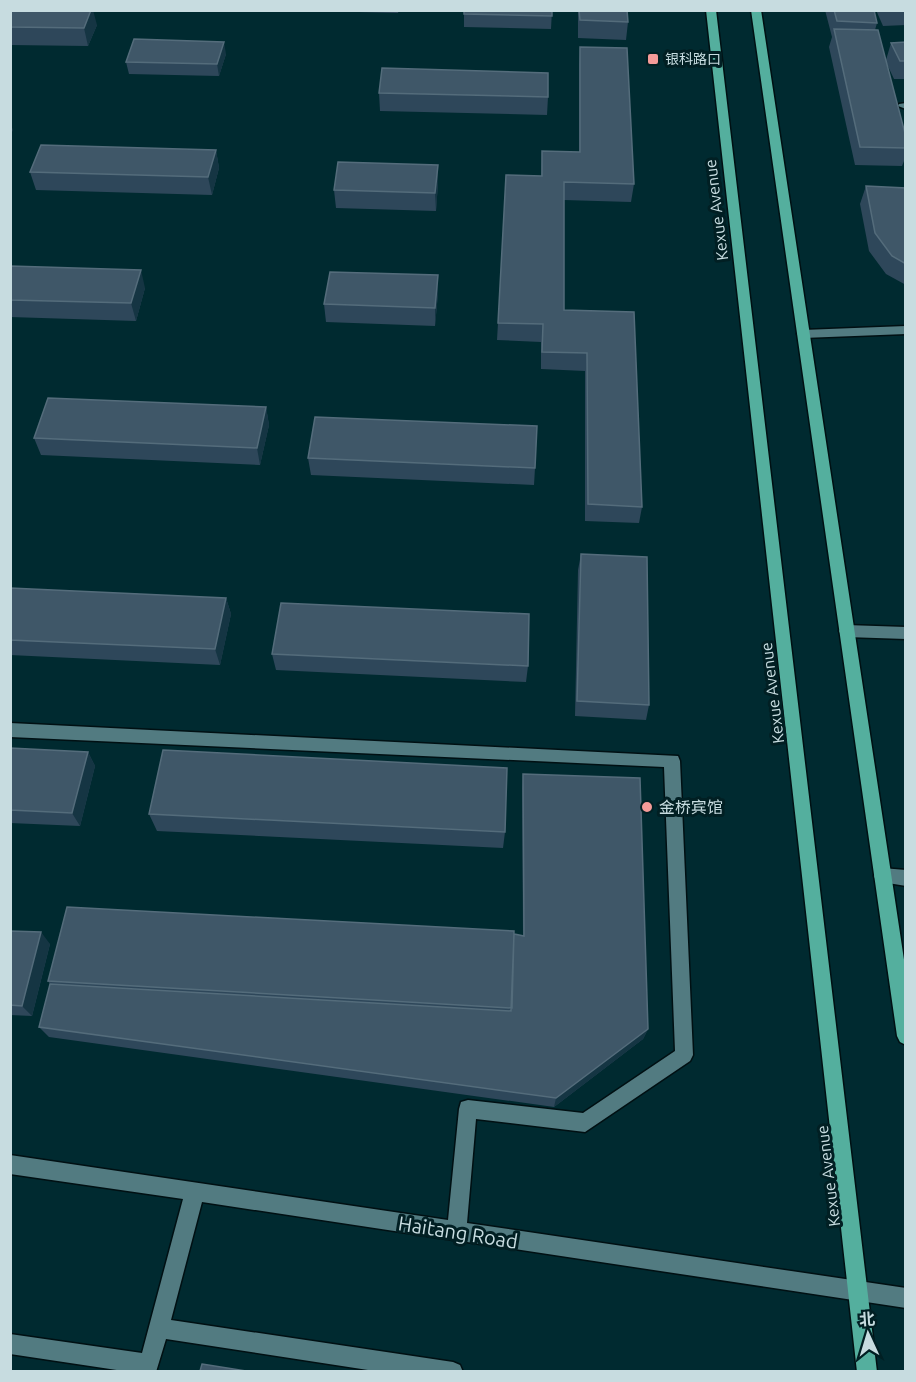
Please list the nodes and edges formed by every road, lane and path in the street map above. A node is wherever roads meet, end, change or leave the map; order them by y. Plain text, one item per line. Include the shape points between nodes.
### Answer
1 (711, 10) edge
2 (756, 10) edge
3 (906, 330) edge
4 (803, 334) junction
5 (846, 631) junction
6 (906, 633) edge
7 (10, 730) edge
8 (882, 876) junction
9 (906, 878) edge
10 (906, 1036) edge
11 (10, 1164) edge
12 (195, 1192) junction
13 (457, 1232) junction
14 (859, 1292) junction
15 (906, 1298) edge
16 (159, 1328) junction
17 (10, 1344) edge
18 (148, 1368) edge
19 (453, 1371) edge
20 (867, 1371) edge

1 - 14 main road, Kexue Avenue
2 - 4 main road
3 - 4 street
4 - 5 main road
5 - 6 street
5 - 8 main road
7 - 13 street via 672,761 684,1055 585,1123 468,1109
8 - 9 street
8 - 10 main road
11 - 12 street, Haitang Road
12 - 13 street, Haitang Road
12 - 16 street
13 - 14 street, Haitang Road
14 - 15 street, Haitang Road
14 - 20 main road, Kexue Avenue
16 - 18 street
16 - 19 street
17 - 18 street

